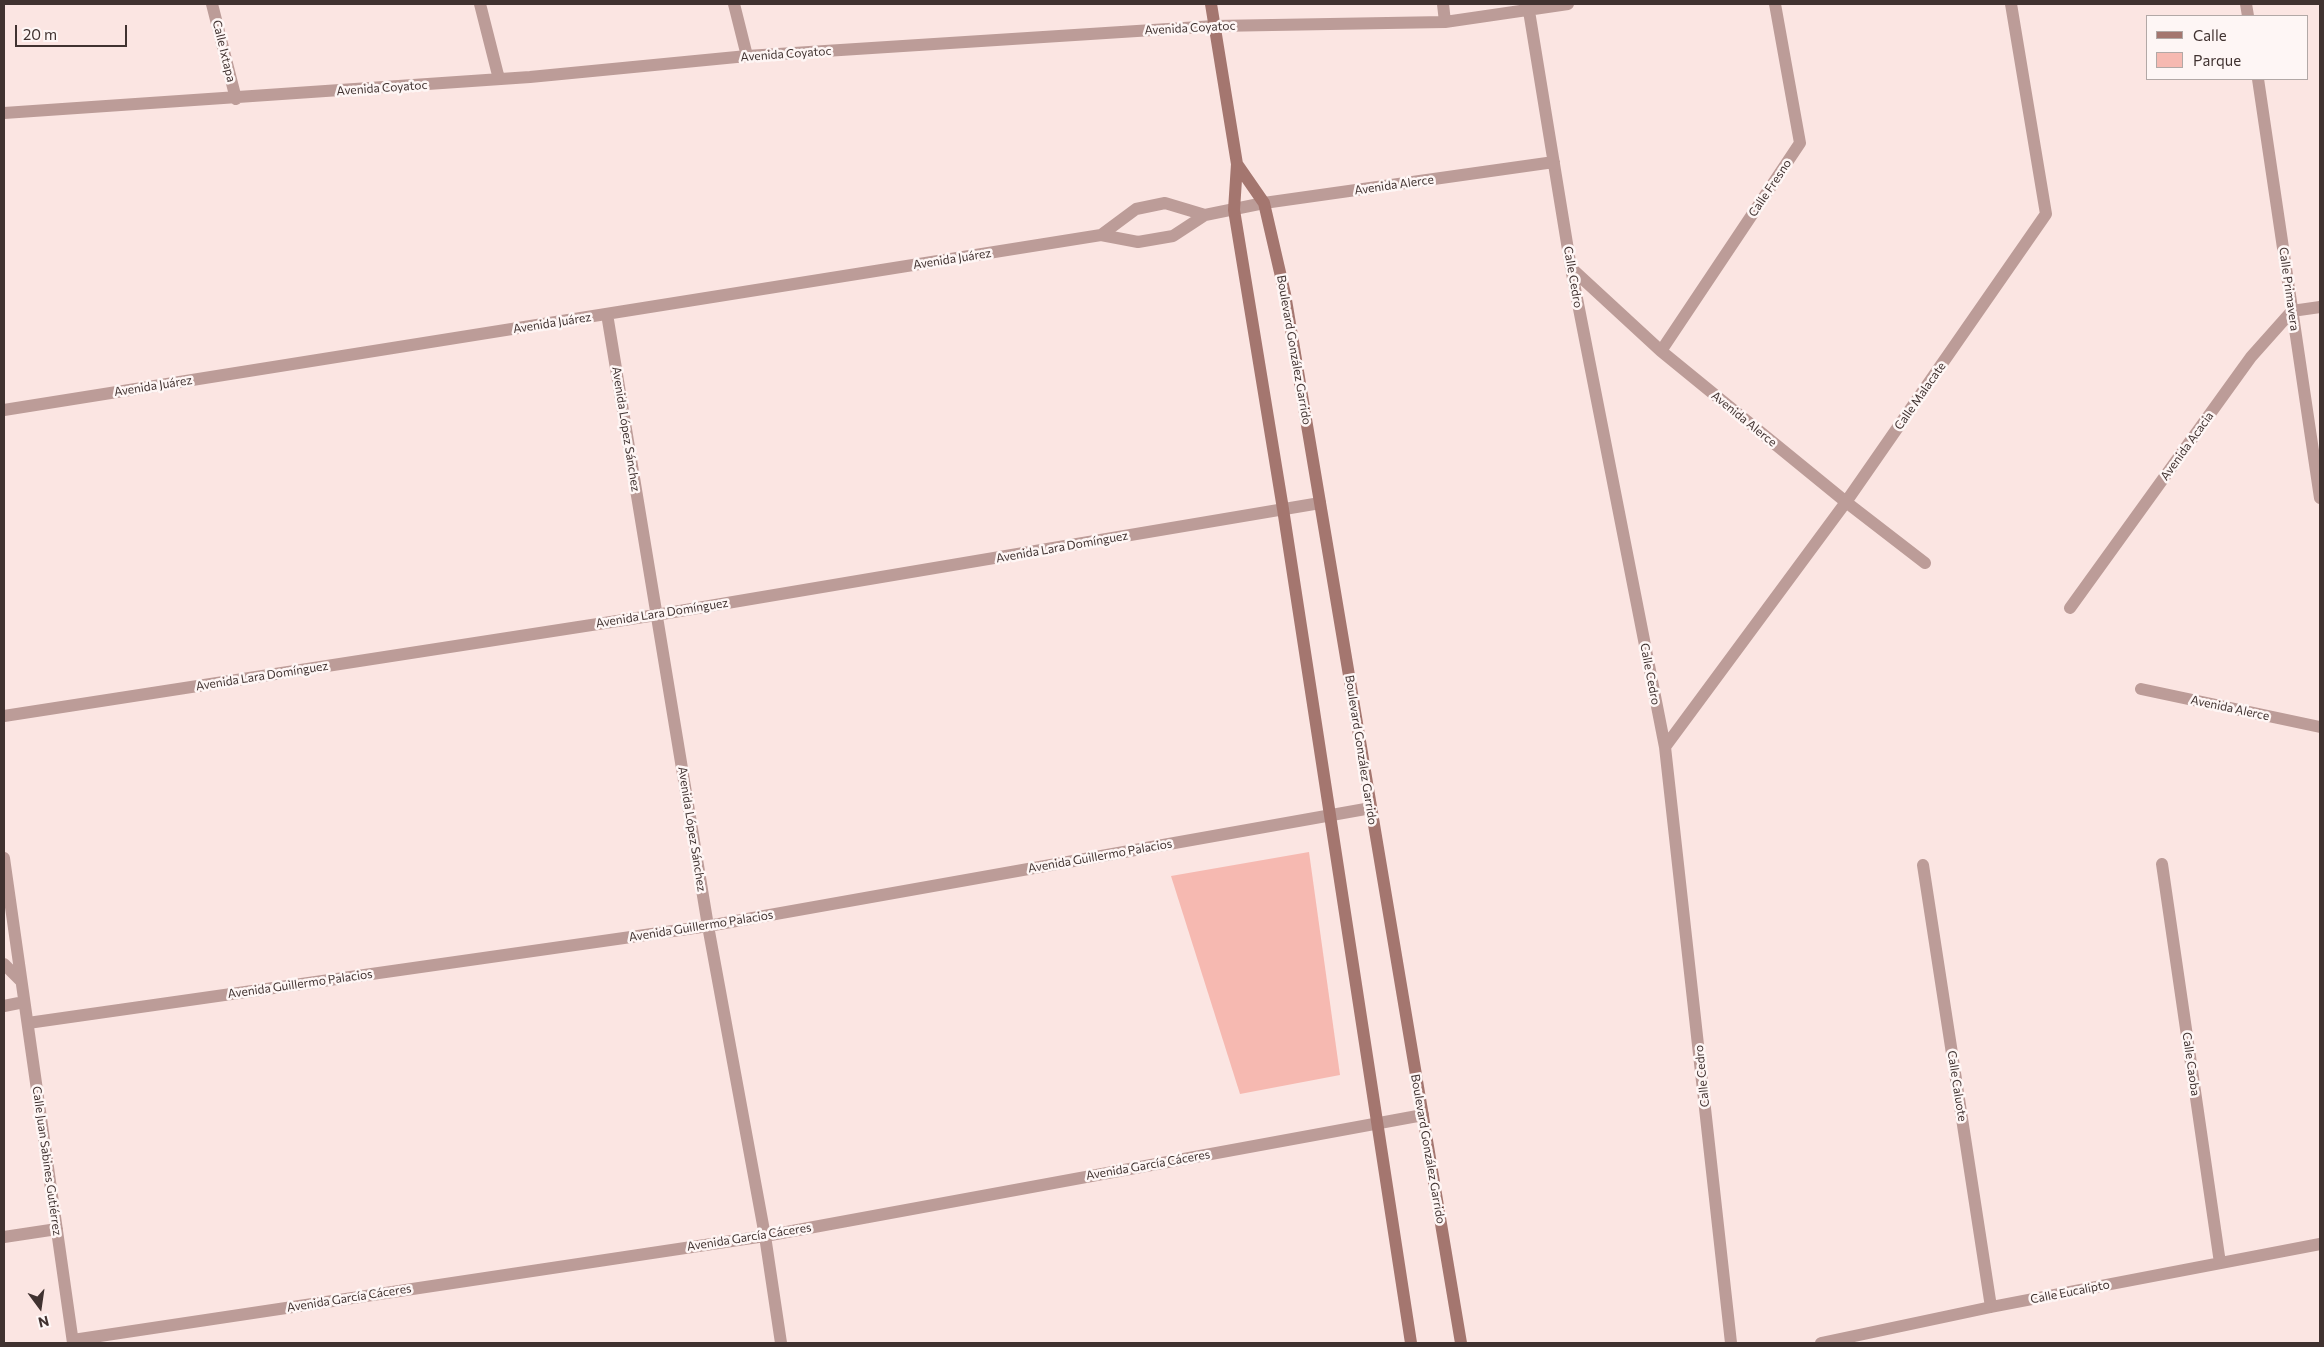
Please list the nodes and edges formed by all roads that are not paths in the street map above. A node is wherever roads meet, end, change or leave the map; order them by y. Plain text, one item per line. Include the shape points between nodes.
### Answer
1 (212, 4) edge
2 (480, 4) edge
3 (734, 4) edge
4 (1211, 4) edge
5 (1442, 4) edge
6 (1568, 4) edge
7 (1775, 4) edge
8 (2011, 4) edge
9 (1529, 11) junction
10 (1445, 22) junction
11 (1215, 26) junction
12 (747, 56) junction
13 (499, 79) junction
14 (2258, 80) edge
15 (236, 99) junction
16 (4, 114) edge
17 (1554, 162) junction
18 (1237, 164) junction
19 (1264, 203) junction
20 (1234, 210) junction
21 (1205, 215) junction
22 (1101, 235) junction
23 (1571, 268) junction
24 (2320, 307) edge
25 (2292, 312) junction
26 (607, 314) junction
27 (1660, 351) junction
28 (4, 410) edge
29 (2320, 498) edge
30 (1846, 502) junction
31 (1320, 503) junction
32 (1283, 509) junction
33 (1925, 563) dead end
34 (2070, 608) dead end
35 (656, 615) junction
36 (2141, 690) dead end
37 (4, 716) edge
38 (2320, 727) edge
39 (1665, 747) junction
40 (1371, 808) junction
41 (1329, 815) junction
42 (4, 858) edge
43 (2162, 864) dead end
44 (1923, 865) dead end
45 (708, 926) junction
46 (4, 964) edge
47 (20, 980) junction
48 (24, 1002) junction
49 (4, 1006) edge
50 (28, 1023) junction
51 (1423, 1115) junction
52 (1376, 1124) junction
53 (57, 1229) junction
54 (4, 1236) edge
55 (765, 1236) junction
56 (2320, 1244) edge
57 (2220, 1263) junction
58 (1991, 1307) junction
59 (73, 1341) edge
60 (781, 1343) edge
61 (1411, 1343) edge
62 (1461, 1343) edge
63 (1732, 1343) edge
64 (1821, 1343) edge

1 - 15 street, Calle Ixtapa
2 - 13 street
3 - 12 street
4 - 11 street, Boulevard González Garrido
5 - 10 street
6 - 9 street, Avenida Coyatoc
7 - 27 street, Calle Fresno via 1800,143
8 - 30 street, Calle Malacate via 2046,214
9 - 10 street, Avenida Coyatoc
9 - 17 street, Calle Cedro
10 - 11 street, Avenida Coyatoc
11 - 12 street, Avenida Coyatoc
11 - 18 street, Boulevard González Garrido
12 - 13 street, Avenida Coyatoc
13 - 15 street, Avenida Coyatoc
14 - 25 street, Calle Primavera
15 - 16 street, Avenida Coyatoc
17 - 19 street, Avenida Alerce
17 - 23 street, Calle Cedro
18 - 19 street, Boulevard González Garrido
18 - 20 street, Boulevard González Garrido
19 - 20 street, Avenida Alerce
19 - 31 street, Boulevard González Garrido via 1285,294
20 - 21 street, Avenida Juárez
20 - 32 street, Boulevard González Garrido
21 - 22 street, Avenida Juárez via 1173,236 1138,242
21 - 22 street, Avenida Juárez via 1166,203 1136,209
22 - 26 street, Avenida Juárez
23 - 27 street, Avenida Alerce
23 - 39 street, Calle Cedro
24 - 25 street
25 - 29 street, Calle Primavera
25 - 34 street, Avenida Acacia via 2251,357
26 - 28 street, Avenida Juárez
26 - 35 street, Avenida López Sánchez
27 - 30 street, Avenida Alerce
30 - 33 street, Avenida Alerce
30 - 39 street, Calle Malacate
31 - 32 street, Avenida Lara Domínguez
31 - 40 street, Boulevard González Garrido
32 - 35 street, Avenida Lara Domínguez
32 - 41 street, Boulevard González Garrido
35 - 37 street, Avenida Lara Domínguez
35 - 45 street, Avenida López Sánchez
36 - 38 street, Avenida Alerce
39 - 63 street, Calle Cedro
40 - 41 street, Avenida Guillermo Palacios
40 - 51 street, Boulevard González Garrido
41 - 45 street, Avenida Guillermo Palacios
41 - 52 street, Boulevard González Garrido
42 - 47 street, Calle Juan Sabines Gutiérrez
43 - 57 street, Calle Caoba
44 - 58 street, Calle Caluote
45 - 50 street, Avenida Guillermo Palacios
45 - 55 street, Avenida López Sánchez
46 - 47 street
47 - 48 street, Calle Juan Sabines Gutiérrez
48 - 49 street
48 - 50 street, Calle Juan Sabines Gutiérrez
50 - 53 street, Calle Juan Sabines Gutiérrez
51 - 52 street, Avenida García Cáceres
51 - 62 street, Boulevard González Garrido
52 - 55 street, Avenida García Cáceres
52 - 61 street, Boulevard González Garrido
53 - 54 street
53 - 59 street, Calle Juan Sabines Gutiérrez
55 - 59 street, Avenida García Cáceres
55 - 60 street, Avenida López Sánchez
56 - 57 street, Calle Eucalipto
57 - 58 street, Calle Eucalipto
58 - 64 street, Calle Eucalipto

